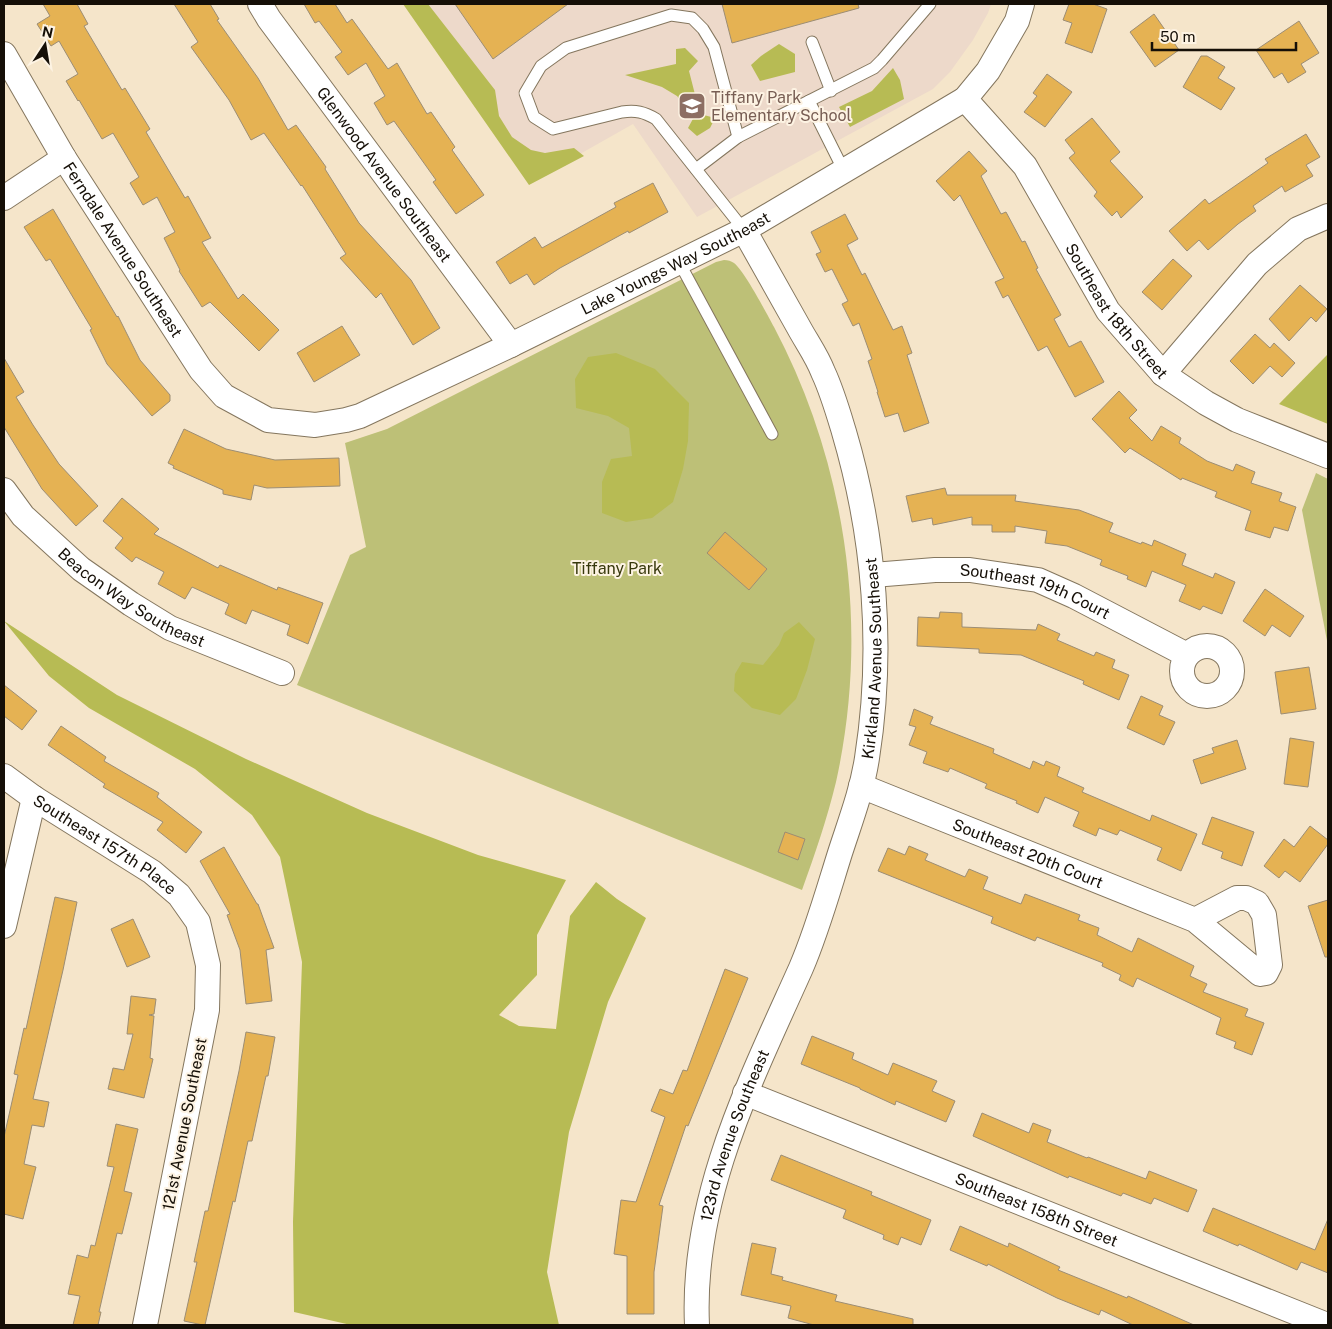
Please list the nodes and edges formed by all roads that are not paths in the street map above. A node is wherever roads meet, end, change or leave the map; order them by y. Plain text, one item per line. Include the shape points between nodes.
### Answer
1 (260, 4) edge
2 (930, 4) edge
3 (1022, 4) edge
4 (812, 42) dead end
5 (4, 54) edge
6 (831, 90) junction
7 (965, 99) junction
8 (809, 101) junction
9 (738, 137) junction
10 (64, 158) junction
11 (696, 169) junction
12 (844, 171) junction
13 (4, 198) edge
14 (1328, 216) edge
15 (744, 230) junction
16 (679, 262) junction
17 (511, 345) junction
18 (1163, 374) junction
19 (268, 420) joint
20 (772, 434) dead end
21 (1328, 456) edge
22 (4, 490) edge
23 (873, 575) junction
24 (1187, 655) dead end
25 (282, 673) dead end
26 (4, 776) edge
27 (861, 786) junction
28 (34, 798) junction
29 (1195, 920) dead end
30 (198, 922) joint
31 (4, 926) edge
32 (807, 954) joint
33 (744, 1094) junction
34 (1275, 1316) edge
35 (145, 1325) edge
36 (697, 1325) edge
37 (1327, 1325) edge

1 - 17 street, Glenwood Avenue Southeast
2 - 6 lane via 874,68
3 - 7 street, Lake Youngs Way Southeast via 1017,21 988,71
4 - 6 lane
5 - 10 street, Ferndale Avenue Southeast
6 - 8 lane
7 - 12 street, Lake Youngs Way Southeast
7 - 18 street, Southeast 18th Street via 1026,166 1108,311
8 - 9 lane
8 - 12 lane
9 - 11 lane
9 - 11 lane via 714,46 692,18 671,15 566,48 541,66 525,93 534,117 553,129 622,112 645,113 656,119
10 - 13 street
10 - 19 street, Ferndale Avenue Southeast via 201,370 224,396
11 - 15 lane
12 - 15 street, Lake Youngs Way Southeast
14 - 18 street via 1298,229 1257,264
15 - 16 street, Lake Youngs Way Southeast
15 - 23 street, Kirkland Avenue Southeast via 823,371 856,472
16 - 17 street, Lake Youngs Way Southeast
16 - 20 lane
17 - 19 street, Lake Youngs Way Southeast via 360,416 316,424
18 - 21 street, Southeast 18th Street via 1237,420
22 - 25 street, Beacon Way Southeast via 23,516 81,569 131,604 170,628
23 - 24 street, Southeast 19th Court via 970,570 1038,580
23 - 27 street, Kirkland Avenue Southeast via 876,634 874,701
26 - 28 street, Southeast 157th Place
27 - 29 street, Southeast 20th Court
27 - 32 street, Kirkland Avenue Southeast
28 - 30 street, Southeast 157th Place via 152,872 179,895
28 - 31 street
30 - 35 street, 121st Avenue Southeast via 208,965 207,1010
32 - 33 street, 123rd Avenue Southeast
33 - 34 street, Southeast 158th Street
33 - 36 street, 123rd Avenue Southeast via 710,1196 701,1241
34 - 37 street, Southeast 158th Street

